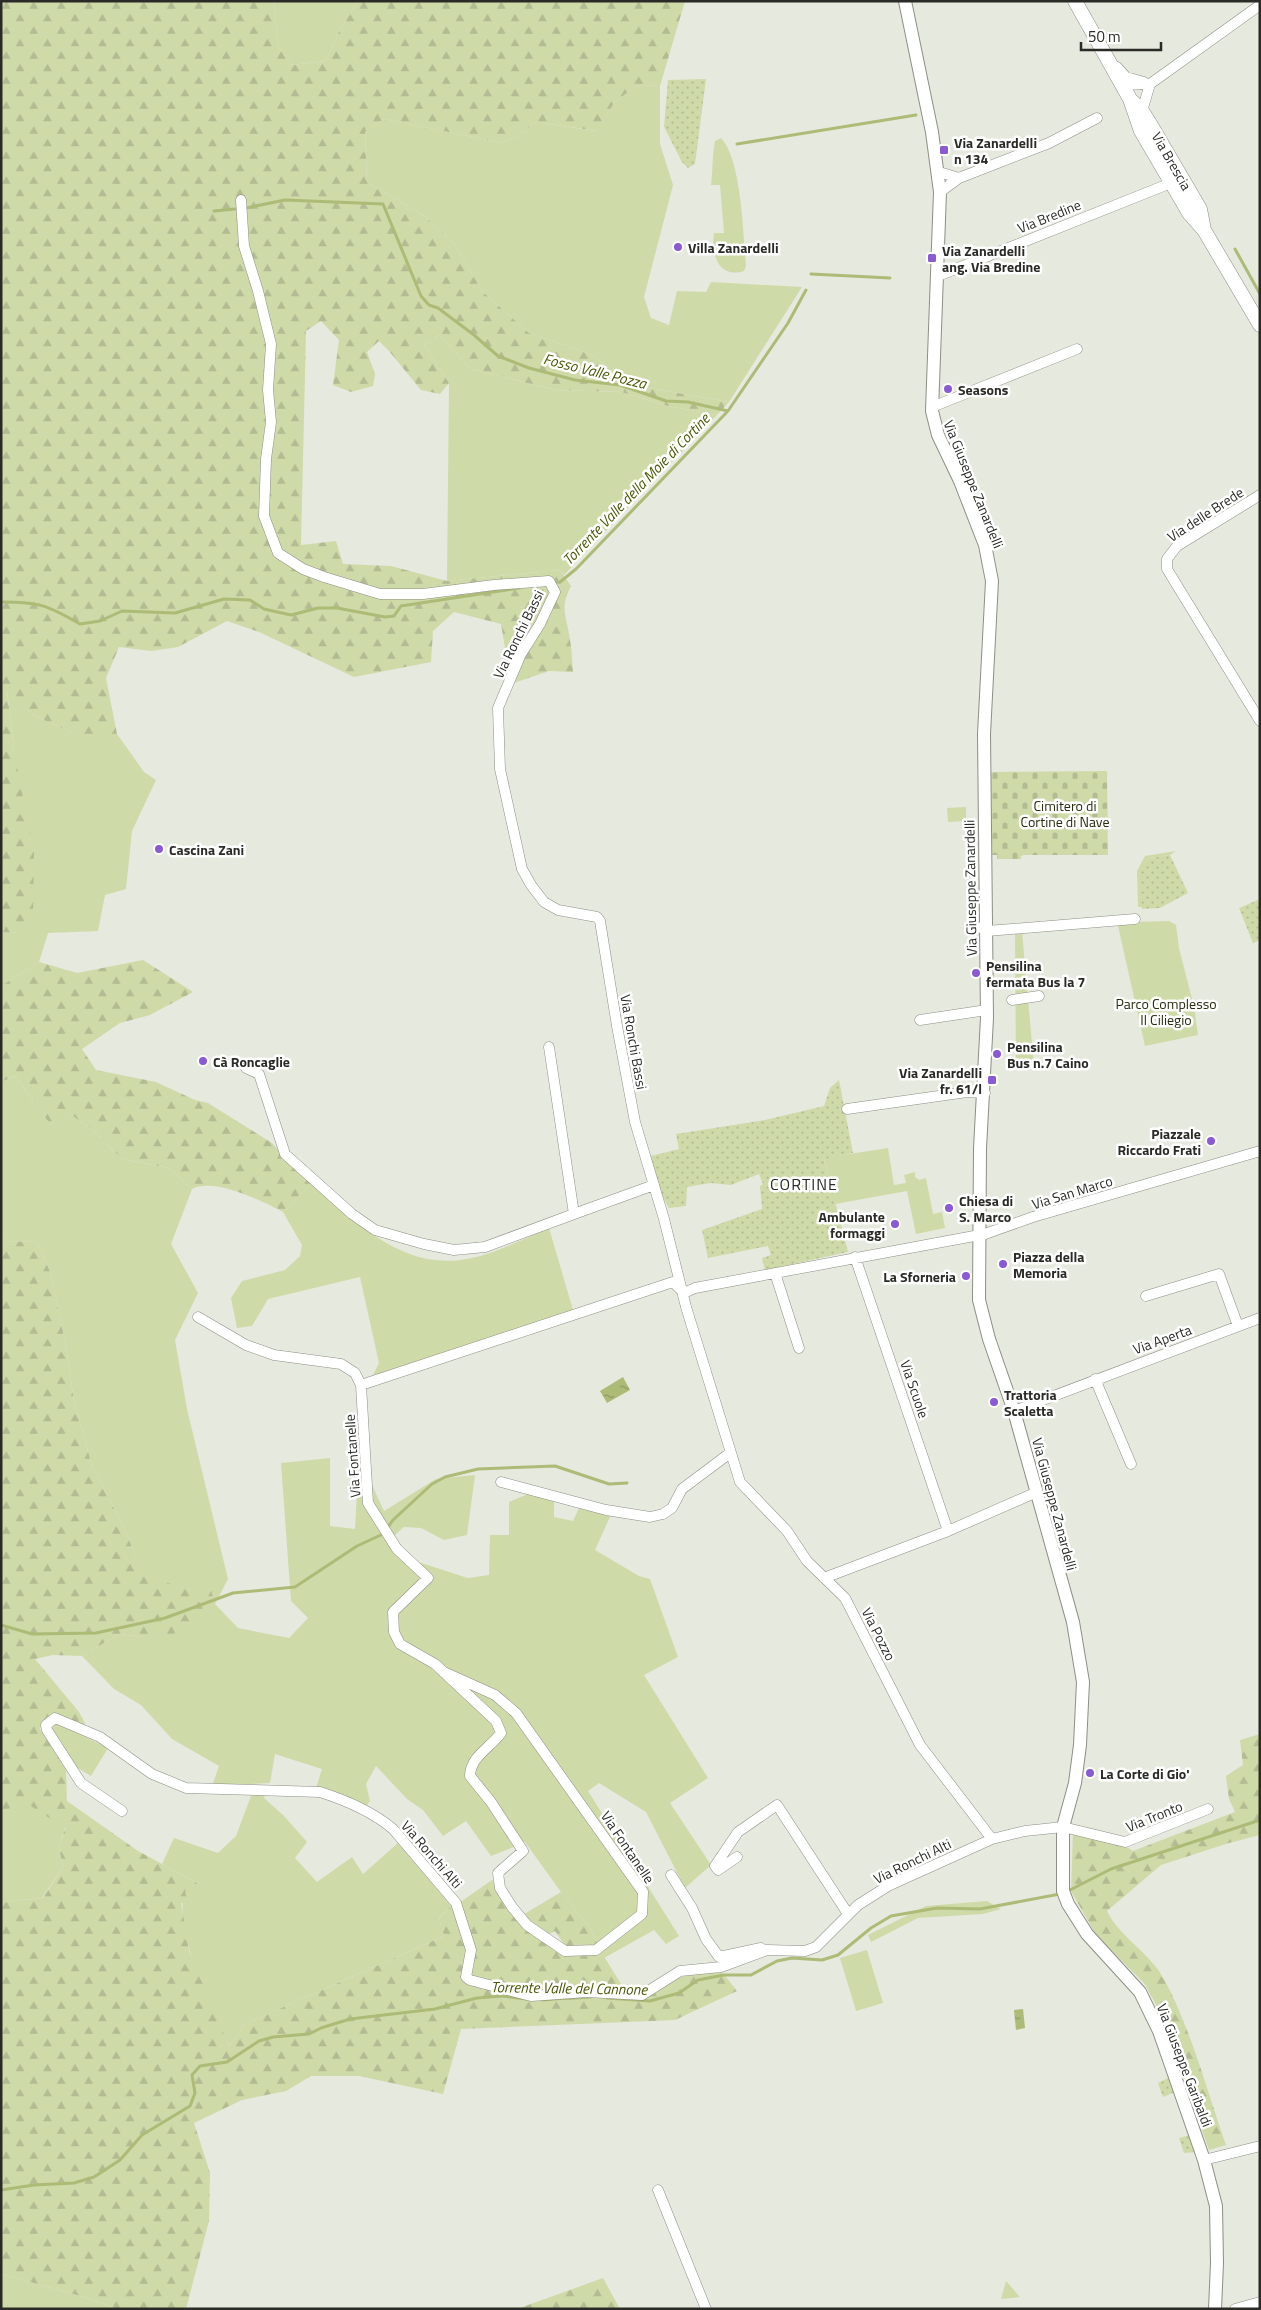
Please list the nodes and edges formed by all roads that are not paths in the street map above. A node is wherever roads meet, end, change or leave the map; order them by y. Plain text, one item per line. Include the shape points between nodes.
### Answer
1 (905, 1) edge
2 (1074, 1) edge
3 (1079, 1) edge
4 (1260, 5) edge
5 (1150, 84) junction
6 (1122, 85) junction
7 (1130, 99) junction
8 (1142, 110) junction
9 (1097, 118) dead end
10 (939, 172) junction
11 (959, 178) junction
12 (1171, 182) junction
13 (940, 192) junction
14 (241, 200) dead end
15 (1204, 230) junction
16 (938, 276) junction
17 (1260, 325) edge
18 (1077, 350) dead end
19 (932, 407) junction
20 (1260, 496) edge
21 (1260, 720) edge
22 (1135, 920) dead end
23 (971, 928) dead end
24 (987, 929) junction
25 (1039, 996) dead end
26 (1012, 1000) dead end
27 (987, 1010) junction
28 (920, 1020) dead end
29 (550, 1047) dead end
30 (246, 1068) dead end
31 (985, 1093) junction
32 (847, 1109) dead end
33 (1260, 1151) edge
34 (654, 1185) junction
35 (574, 1214) junction
36 (979, 1235) junction
37 (855, 1257) junction
38 (775, 1273) junction
39 (684, 1293) junction
40 (1146, 1296) dead end
41 (198, 1317) dead end
42 (1260, 1318) edge
43 (1238, 1326) junction
44 (799, 1348) dead end
45 (1096, 1379) junction
46 (361, 1385) junction
47 (1014, 1411) junction
48 (730, 1454) junction
49 (1131, 1464) dead end
50 (501, 1482) dead end
51 (1037, 1492) junction
52 (948, 1530) junction
53 (824, 1578) junction
54 (444, 1672) junction
55 (1208, 1809) dead end
56 (122, 1811) dead end
57 (1063, 1827) junction
58 (992, 1839) junction
59 (737, 1857) dead end
60 (671, 1875) dead end
61 (848, 1914) junction
62 (767, 1950) junction
63 (1260, 2146) edge
64 (1204, 2160) junction
65 (658, 2190) dead end
66 (1260, 2302) edge
67 (706, 2309) edge
68 (1215, 2309) edge
69 (1234, 2309) edge

1 - 10 street, Via Giuseppe Zanardelli
2 - 6 main road, Via Brescia
3 - 5 street via 1121,73
4 - 5 street
5 - 6 street
5 - 8 street
6 - 7 main road, Via Brescia
7 - 8 main road, Via Brescia
7 - 12 main road, Via Brescia via 1141,131
8 - 15 main road, Via Brescia via 1200,209
9 - 11 street via 1050,143
10 - 11 street
10 - 13 street, Via Giuseppe Zanardelli
11 - 13 street
12 - 15 main road, Via Brescia via 1189,213
12 - 16 street, Via Bredine
13 - 16 street, Via Giuseppe Zanardelli
14 - 34 street, Via Ronchi Bassi via 244,246 271,344 268,390 271,422 264,516 278,553 303,569 380,594 422,594 549,581 555,592 521,654 498,708 500,769 522,869 531,885 544,902 558,910 597,917 600,921 635,1122
15 - 17 main road, Via Brescia
16 - 19 street, Via Giuseppe Zanardelli
18 - 19 street
19 - 24 street, Via Giuseppe Zanardelli via 938,435 985,545 992,581 984,743
20 - 21 street, Via delle Brede via 1177,546 1167,559 1167,569
22 - 24 street
23 - 24 street
24 - 27 street, Via Giuseppe Zanardelli
25 - 26 street
27 - 28 street
27 - 31 street, Via Giuseppe Zanardelli
29 - 35 street
30 - 35 street via 259,1074 285,1154 352,1214 375,1230 454,1250 485,1248
31 - 32 street via 967,1092
31 - 36 street, Via Giuseppe Zanardelli via 980,1148
33 - 36 street, Via San Marco
34 - 35 street
34 - 39 street, Via Ronchi Bassi
36 - 37 street, Via San Marco
36 - 47 street, Via Giuseppe Zanardelli via 979,1300
37 - 38 street, Via San Marco
37 - 52 street, Via Scuole
38 - 39 street, Via San Marco
38 - 44 street
39 - 46 street via 673,1282
39 - 48 street, Via Pozzo
40 - 43 street via 1219,1274
41 - 46 street via 246,1345 274,1355 341,1364 355,1373
42 - 43 street, Via Aperta
43 - 45 street, Via Aperta
45 - 47 street, Via Aperta
45 - 49 street
46 - 54 street, Via Fontanelle via 368,1503 397,1549 428,1578 393,1612 394,1632 400,1644
47 - 51 street, Via Giuseppe Zanardelli
48 - 50 street via 682,1489 672,1508 663,1514 650,1516 606,1510
48 - 53 street, Via Pozzo via 740,1482 787,1531 807,1561
51 - 52 street
51 - 57 street, Via Giuseppe Zanardelli via 1073,1622 1083,1682 1075,1783
52 - 53 street
53 - 58 street, Via Pozzo via 845,1598 920,1745
54 - 54 street, Via Fontanelle via 496,1721 501,1733 470,1768 470,1776 523,1851 498,1873 500,1888 527,1925 566,1951 596,1950 642,1914 643,1892 516,1713 495,1695
55 - 57 street, Via Tronto via 1126,1842
56 - 62 street, Via Ronchi Alti via 81,1783 47,1730 49,1720 55,1718 100,1737 152,1774 186,1788 320,1792 382,1820 456,1903 471,1950 466,1975 470,1980 531,1996 587,1992 642,1995 680,1971 721,1967
57 - 58 street, Via Tronto via 1024,1831
57 - 64 street, Via Giuseppe Garibaldi via 1062,1884 1067,1901 1087,1934 1140,1992 1159,2031
58 - 61 street, Via Ronchi Alti via 888,1886
59 - 61 street via 718,1870 715,1866 738,1832 777,1805
60 - 62 street via 719,1957 758,1948
61 - 62 street, Via Ronchi Alti via 816,1947 805,1951
63 - 64 street
64 - 68 street, Via Giuseppe Garibaldi via 1216,2206
65 - 67 street
66 - 69 street

